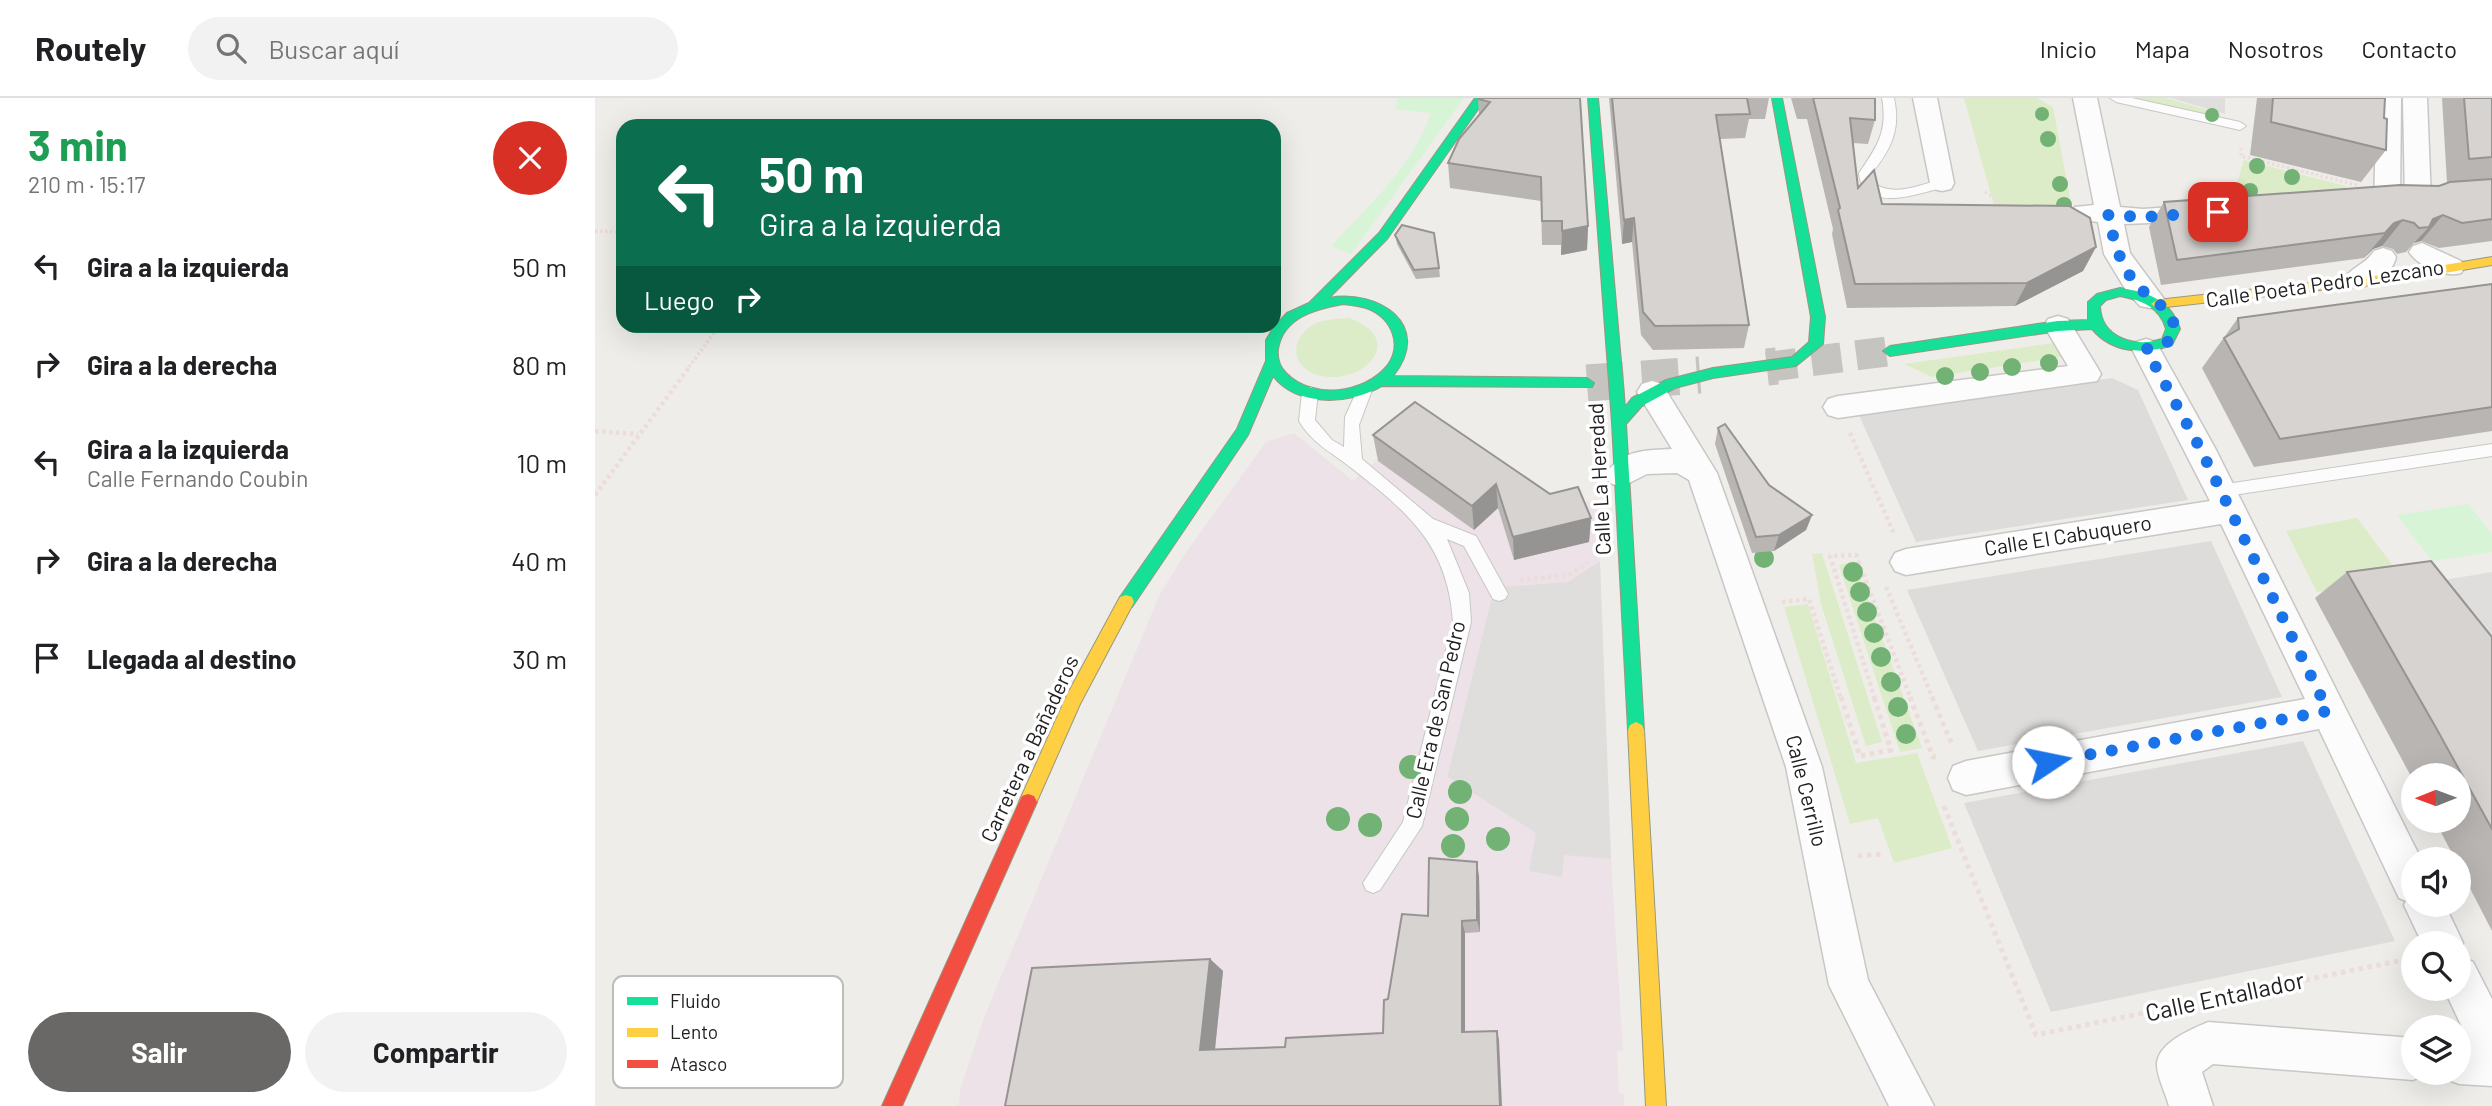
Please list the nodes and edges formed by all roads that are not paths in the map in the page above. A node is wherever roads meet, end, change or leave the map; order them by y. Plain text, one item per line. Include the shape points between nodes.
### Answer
1 (1481, 98) edge
2 (1593, 98) edge
3 (1777, 98) edge
4 (1888, 98) edge
5 (1925, 98) edge
6 (2085, 98) edge
7 (2116, 98) edge
8 (2389, 98) edge
9 (2414, 98) edge
10 (2240, 126) road end
11 (1943, 183) joint
12 (2444, 196) edge
13 (2418, 199) junction
14 (2222, 211) edge
15 (2096, 214) junction
16 (1383, 236) junction
17 (2422, 252) edge
18 (2117, 254) junction
19 (2383, 257) edge
20 (2492, 261) edge
21 (2452, 267) junction
22 (1373, 268) dead end
23 (2355, 280) junction
24 (2107, 293) junction
25 (2154, 301) junction
26 (1314, 304) junction
27 (1611, 323) junction
28 (2094, 324) junction
29 (2058, 326) junction
30 (1281, 327) edge
31 (1276, 333) edge
32 (2146, 349) junction
33 (1890, 351) tunnel mouth
34 (1629, 353) dead end
35 (1271, 363) junction
36 (1457, 363) dead end
37 (1380, 381) junction
38 (1587, 383) tunnel mouth
39 (1514, 385) junction
40 (1649, 387) junction
41 (1364, 390) junction
42 (1307, 393) junction
43 (1288, 402) dead end
44 (1838, 407) road end
45 (1270, 412) dead end
46 (1619, 423) junction
47 (1243, 431) junction
48 (2492, 450) edge
49 (1355, 462) junction
50 (1702, 473) junction
51 (1621, 475) junction
52 (2225, 501) junction
53 (1427, 524) junction
54 (1906, 562) road end
55 (1499, 594) dead end
56 (2328, 711) junction
57 (1966, 778) road end
58 (2401, 860) edge
59 (1373, 883) dead end
60 (2471, 1001) edge
61 (2492, 1044) edge
62 (2401, 1058) edge
63 (2471, 1064) edge
64 (2492, 1065) edge
65 (892, 1106) edge
66 (1656, 1106) edge
67 (1912, 1106) edge
68 (2191, 1106) edge

1 - 16 main road
2 - 27 main road, Calle La Heredad
3 - 40 main road via 1818,317 1818,341 1811,353 1797,361
4 - 11 lane via 1893,117 1888,144 1865,173 1866,183 1877,192 1893,195
5 - 11 street
6 - 15 street
7 - 10 lane
8 - 13 street via 2377,197
9 - 13 street
12 - 13 street
14 - 15 street via 2143,217
15 - 18 street
16 - 22 main road
16 - 26 main road
17 - 21 street
18 - 24 street
18 - 25 street
19 - 23 street via 2381,265
20 - 21 main road, Calle Poeta Pedro Lezcano
21 - 23 main road, Calle Poeta Pedro Lezcano via 2434,274
23 - 25 main road, Calle Poeta Pedro Lezcano via 2190,302
24 - 25 main road, Calle Poeta Pedro Lezcano via 2135,294
24 - 28 main road via 2092,305
25 - 32 main road via 2181,328 2161,346
26 - 30 main road
26 - 37 main road via 1371,298 1391,317 1409,338 1395,367
27 - 34 main road
27 - 46 main road, Calle La Heredad
28 - 29 main road
28 - 32 main road via 2115,342
29 - 33 main road
29 - 44 street via 2087,374
31 - 35 main road via 1271,340
32 - 52 street
35 - 42 main road via 1285,383
35 - 47 main road, Carretera a Bañaderos
36 - 39 main road
37 - 39 main road via 1433,379
37 - 41 main road
38 - 39 main road
40 - 46 main road
40 - 50 street, Calle Cerrillo
41 - 42 main road via 1346,395
41 - 49 lane via 1353,413 1349,441
42 - 43 main road
42 - 49 lane, Calle Era de San Pedro via 1307,421 1326,444
45 - 47 main road, Carretera a Bañaderos
46 - 51 main road, Calle La Heredad
47 - 65 main road, Carretera a Bañaderos via 1135,588 1073,700
48 - 52 lane
49 - 53 lane, Calle Era de San Pedro
50 - 51 street via 1682,461 1641,462
50 - 67 street, Calle Cerrillo via 1804,767 1849,985
51 - 66 main road, Calle La Heredad
52 - 54 street, Calle El Cabuquero
52 - 56 street
53 - 55 lane via 1470,541
53 - 59 lane, Calle Era de San Pedro via 1439,540 1460,593 1462,622 1412,826
56 - 57 street
56 - 58 street
60 - 61 street
62 - 68 street via 2208,1044 2178,1063
63 - 64 street

